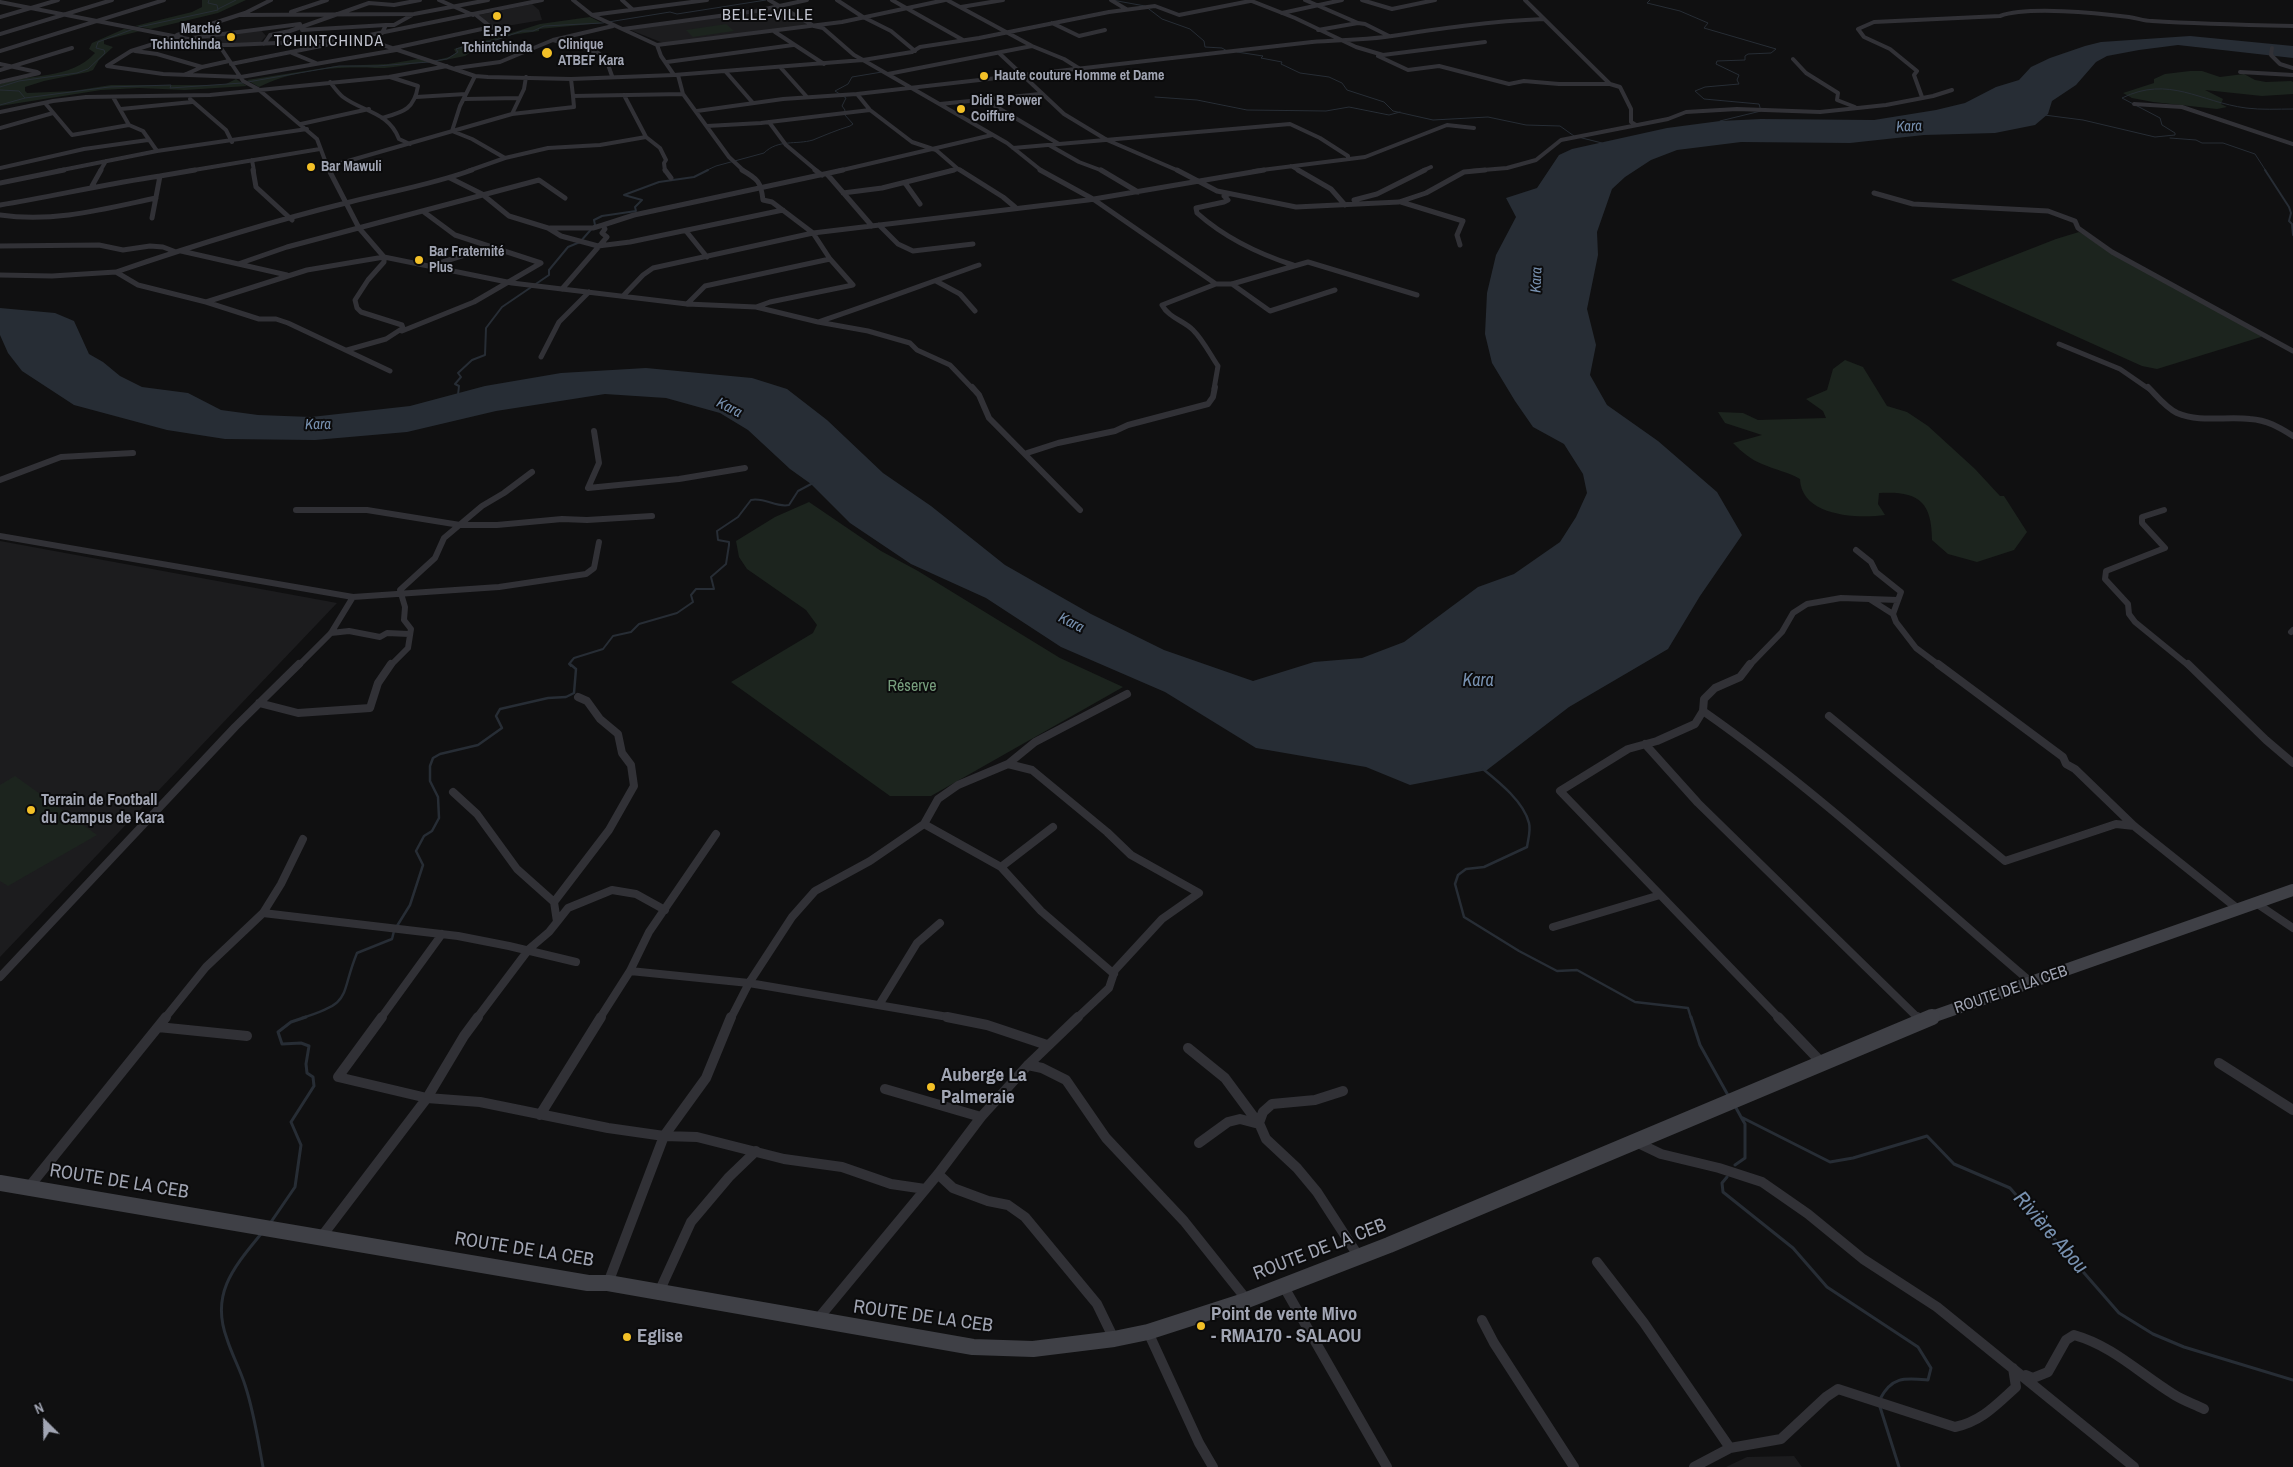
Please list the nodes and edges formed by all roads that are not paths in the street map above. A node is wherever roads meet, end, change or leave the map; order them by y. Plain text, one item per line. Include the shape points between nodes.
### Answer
1 (6, 0) edge
2 (58, 0) edge
3 (112, 0) edge
4 (164, 0) edge
5 (271, 0) edge
6 (327, 0) edge
7 (420, 0) edge
8 (439, 0) edge
9 (488, 0) edge
10 (542, 0) edge
11 (573, 0) edge
12 (622, 0) edge
13 (707, 0) edge
14 (769, 0) edge
15 (807, 0) edge
16 (837, 0) edge
17 (892, 0) edge
18 (946, 0) edge
19 (1003, 0) edge
20 (1111, 0) edge
21 (1250, 0) edge
22 (1305, 0) edge
23 (1342, 0) edge
24 (1362, 0) edge
25 (1435, 0) edge
26 (1526, 0) edge
27 (369, 1) edge
28 (0, 2) edge
29 (1317, 6) junction
30 (33, 7) junction
31 (782, 7) junction
32 (906, 7) junction
33 (961, 7) junction
34 (455, 8) junction
35 (632, 9) junction
36 (1126, 9) junction
37 (1282, 13) junction
38 (66, 14) junction
39 (284, 14) junction
40 (414, 14) junction
41 (239, 15) junction
42 (334, 15) junction
43 (474, 15) junction
44 (592, 15) junction
45 (0, 17) edge
46 (863, 18) junction
47 (1544, 19) junction
48 (98, 21) junction
49 (312, 23) junction
50 (1052, 23) junction
51 (1358, 23) junction
52 (428, 24) junction
53 (394, 25) junction
54 (386, 26) junction
55 (613, 26) junction
56 (814, 26) junction
57 (2293, 26) edge
58 (491, 27) junction
59 (263, 28) junction
60 (621, 29) junction
61 (500, 30) dead end
62 (1106, 30) dead end
63 (1318, 30) junction
64 (1007, 31) junction
65 (287, 32) junction
66 (775, 32) junction
67 (382, 33) junction
68 (0, 34) edge
69 (270, 35) junction
70 (176, 36) junction
71 (1389, 36) junction
72 (362, 38) junction
73 (188, 39) junction
74 (1341, 39) junction
75 (345, 40) junction
76 (553, 40) junction
77 (963, 40) junction
78 (1485, 42) dead end
79 (264, 44) junction
80 (657, 44) junction
81 (219, 45) junction
82 (793, 45) junction
83 (1032, 46) junction
84 (72, 48) dead end
85 (2272, 48) dead end
86 (395, 49) junction
87 (0, 51) edge
88 (131, 51) junction
89 (915, 51) junction
90 (292, 53) junction
91 (999, 53) junction
92 (1374, 54) junction
93 (863, 60) junction
94 (1793, 60) dead end
95 (230, 62) junction
96 (667, 62) junction
97 (0, 64) edge
98 (317, 64) junction
99 (824, 64) junction
100 (11, 66) junction
101 (202, 67) junction
102 (452, 67) junction
103 (780, 68) junction
104 (2293, 68) edge
105 (1080, 69) junction
106 (0, 70) edge
107 (726, 72) junction
108 (2240, 72) dead end
109 (888, 74) junction
110 (182, 75) junction
111 (676, 75) junction
112 (1024, 75) junction
113 (2293, 75) edge
114 (475, 76) junction
115 (612, 76) junction
116 (389, 77) junction
117 (526, 77) junction
118 (571, 79) junction
119 (244, 80) junction
120 (0, 82) edge
121 (330, 82) junction
122 (1610, 84) junction
123 (911, 87) junction
124 (258, 89) junction
125 (1952, 90) dead end
126 (683, 94) junction
127 (857, 94) junction
128 (1040, 94) junction
129 (624, 95) junction
130 (187, 96) junction
131 (466, 96) junction
132 (573, 96) junction
133 (113, 97) junction
134 (416, 97) junction
135 (807, 97) junction
136 (1922, 97) junction
137 (520, 98) junction
138 (986, 100) junction
139 (192, 102) junction
140 (44, 103) junction
141 (753, 103) junction
142 (940, 104) junction
143 (2134, 104) dead end
144 (369, 108) junction
145 (1857, 108) junction
146 (121, 110) junction
147 (870, 110) junction
148 (697, 111) junction
149 (0, 112) edge
150 (53, 113) junction
151 (512, 114) junction
152 (382, 118) junction
153 (768, 122) junction
154 (301, 124) junction
155 (130, 125) junction
156 (1636, 125) junction
157 (707, 126) junction
158 (0, 128) edge
159 (1474, 128) dead end
160 (307, 129) junction
161 (452, 131) junction
162 (992, 136) junction
163 (646, 137) junction
164 (148, 140) junction
165 (1108, 140) junction
166 (232, 142) junction
167 (410, 144) junction
168 (1060, 144) junction
169 (2293, 144) edge
170 (1049, 145) junction
171 (1013, 148) junction
172 (320, 149) junction
173 (936, 150) junction
174 (157, 151) junction
175 (505, 158) junction
176 (1348, 159) junction
177 (252, 160) junction
178 (106, 161) junction
179 (1292, 166) junction
180 (327, 167) junction
181 (1431, 167) dead end
182 (0, 168) edge
183 (958, 169) junction
184 (824, 175) junction
185 (160, 176) junction
186 (450, 178) junction
187 (671, 178) dead end
188 (1196, 181) junction
189 (0, 183) edge
190 (905, 183) junction
191 (92, 186) junction
192 (763, 188) junction
193 (1138, 192) junction
194 (843, 193) junction
195 (1874, 193) dead end
196 (482, 194) junction
197 (1229, 194) junction
198 (156, 198) junction
199 (565, 198) dead end
200 (1093, 199) junction
201 (1399, 202) junction
202 (346, 203) junction
203 (1344, 203) junction
204 (920, 204) dead end
205 (0, 205) edge
206 (1015, 208) junction
207 (783, 210) junction
208 (424, 212) junction
209 (0, 216) edge
210 (152, 218) dead end
211 (292, 220) junction
212 (603, 225) junction
213 (879, 225) junction
214 (872, 226) junction
215 (359, 228) junction
216 (548, 228) junction
217 (686, 231) junction
218 (813, 233) junction
219 (973, 244) dead end
220 (1460, 245) dead end
221 (0, 246) edge
222 (598, 246) junction
223 (490, 247) junction
224 (178, 251) junction
225 (384, 257) junction
226 (707, 257) junction
227 (830, 259) junction
228 (238, 264) junction
229 (980, 265) dead end
230 (1293, 265) junction
231 (427, 267) junction
232 (116, 272) junction
233 (0, 275) edge
234 (289, 275) junction
235 (936, 280) junction
236 (512, 283) junction
237 (1216, 284) junction
238 (1232, 284) junction
239 (562, 289) junction
240 (1335, 290) dead end
241 (589, 292) junction
242 (1417, 295) dead end
243 (623, 296) junction
244 (206, 302) junction
245 (687, 304) junction
246 (756, 307) junction
247 (975, 311) dead end
248 (818, 322) junction
249 (402, 331) junction
250 (2059, 344) dead end
251 (347, 350) junction
252 (2293, 351) edge
253 (541, 357) dead end
254 (390, 370) dead end
255 (594, 431) dead end
256 (2293, 436) edge
257 (133, 453) dead end
258 (1027, 454) junction
259 (746, 468) dead end
260 (532, 472) dead end
261 (0, 480) edge
262 (296, 510) dead end
263 (1080, 510) dead end
264 (2164, 510) dead end
265 (652, 516) dead end
266 (460, 525) junction
267 (0, 536) edge
268 (599, 542) dead end
269 (1856, 550) dead end
270 (400, 594) junction
271 (354, 597) junction
272 (1869, 599) junction
273 (1898, 600) junction
274 (1893, 614) junction
275 (331, 633) junction
276 (409, 634) junction
277 (1126, 694) dead end
278 (578, 696) dead end
279 (258, 703) junction
280 (1703, 711) junction
281 (1829, 716) dead end
282 (1645, 744) junction
283 (2293, 763) edge
284 (1008, 764) junction
285 (453, 792) dead end
286 (924, 824) junction
287 (2134, 826) junction
288 (1053, 827) dead end
289 (716, 834) dead end
290 (303, 839) dead end
291 (1001, 867) junction
292 (2293, 890) edge
293 (1660, 894) junction
294 (554, 902) junction
295 (2256, 903) junction
296 (2238, 909) junction
297 (665, 910) junction
298 (263, 913) junction
299 (557, 922) junction
300 (940, 923) dead end
301 (1553, 927) dead end
302 (2293, 928) edge
303 (442, 934) junction
304 (529, 950) junction
305 (576, 962) dead end
306 (630, 971) junction
307 (1114, 974) junction
308 (0, 977) edge
309 (749, 983) junction
310 (2032, 983) junction
311 (879, 1004) junction
312 (1921, 1022) junction
313 (158, 1026) junction
314 (247, 1036) dead end
315 (1047, 1045) junction
316 (1188, 1048) dead end
317 (1821, 1062) junction
318 (2218, 1063) dead end
319 (1028, 1064) junction
320 (885, 1089) dead end
321 (1343, 1091) dead end
322 (426, 1098) junction
323 (2293, 1110) edge
324 (540, 1115) junction
325 (981, 1117) junction
326 (1259, 1124) junction
327 (664, 1136) junction
328 (1634, 1141) junction
329 (1199, 1142) dead end
330 (756, 1151) junction
331 (938, 1174) junction
332 (0, 1182) edge
333 (29, 1187) junction
334 (925, 1189) junction
335 (322, 1236) junction
336 (1359, 1257) junction
337 (1597, 1262) dead end
338 (608, 1283) junction
339 (1284, 1286) junction
340 (659, 1292) junction
341 (1247, 1300) junction
342 (818, 1320) junction
343 (1482, 1320) dead end
344 (1148, 1332) junction
345 (1114, 1339) junction
346 (2013, 1368) junction
347 (2204, 1409) dead end
348 (1730, 1448) junction
349 (1213, 1467) edge
350 (1387, 1467) edge
351 (1574, 1467) edge
352 (1694, 1467) edge
353 (2134, 1467) edge

1 - 28 street
2 - 30 street
3 - 38 street
4 - 48 street
5 - 41 street
6 - 39 street
7 - 27 street via 394,6
8 - 34 street
9 - 34 street
10 - 43 street
11 - 44 street
12 - 35 street
13 - 35 street
14 - 31 street
15 - 31 street
16 - 46 street
17 - 32 street
18 - 32 street
18 - 33 street
19 - 33 street
20 - 36 street
21 - 36 street via 1178,15 1155,6
21 - 37 street
22 - 29 street
23 - 29 street
24 - 25 street via 1392,9
26 - 47 street
27 - 42 street
28 - 30 street
29 - 37 street
29 - 51 street
30 - 38 street
30 - 45 street
31 - 56 street
31 - 60 street
32 - 46 street
32 - 77 street
33 - 64 street
34 - 40 street
34 - 43 street
35 - 44 street
36 - 50 street
37 - 63 street
38 - 48 street
38 - 68 street
39 - 41 street
39 - 42 street
40 - 42 street
40 - 53 street
41 - 70 street
42 - 49 street
43 - 52 street
43 - 58 street
44 - 55 street
46 - 56 street
46 - 89 street via 891,31
47 - 71 street via 1420,30
47 - 122 street
48 - 70 street
48 - 87 street
49 - 59 street
49 - 65 street
50 - 62 street via 1079,36
50 - 64 street
51 - 63 street
51 - 71 street
52 - 53 street
52 - 67 street
53 - 54 street
54 - 65 street
54 - 67 street
55 - 60 street
55 - 76 street
56 - 66 street
56 - 93 street via 823,28
57 - 136 street via 2204,25 2011,12 2000,16 1874,22 1858,29 1864,37 1890,49 1916,71 1914,75
58 - 61 street
58 - 86 street
59 - 69 street
59 - 73 street
60 - 80 street
63 - 74 street
64 - 77 street
64 - 83 street
65 - 69 street
66 - 80 street
66 - 82 street
67 - 72 street
69 - 79 street
70 - 73 street
70 - 88 street
71 - 74 street
72 - 75 street
72 - 86 street
73 - 81 street
74 - 92 street
74 - 105 street
75 - 79 street
75 - 90 street
76 - 102 street via 500,62
76 - 115 street via 597,52 606,59
77 - 89 street via 920,47
78 - 92 street
79 - 81 street
80 - 96 street
81 - 95 street
82 - 96 street
82 - 99 street
83 - 91 street
83 - 105 street via 1064,58
84 - 100 street
85 - 104 street via 2271,55 2276,60
86 - 98 street
86 - 102 street
88 - 101 street via 157,54
88 - 110 street via 107,66 136,72
89 - 93 street
90 - 95 street
90 - 98 street
91 - 109 street
91 - 112 street
92 - 122 street via 1408,70 1439,66 1502,83
93 - 99 street
93 - 109 street
94 - 145 street via 1838,93 1837,100
95 - 101 street
95 - 119 street
96 - 111 street
97 - 100 street
98 - 119 street
99 - 103 street
100 - 106 street
100 - 120 street via 39,73
101 - 110 street
102 - 114 street
102 - 116 street
103 - 107 street
103 - 135 street
105 - 112 street
107 - 111 street
107 - 141 street
108 - 113 street
109 - 123 street
110 - 119 street
111 - 115 street
111 - 126 street
112 - 123 street
112 - 128 street
114 - 117 street
114 - 131 street
115 - 118 street
116 - 121 street
116 - 134 street via 418,86
117 - 118 street
117 - 137 street
118 - 132 street
119 - 124 street
121 - 124 street
121 - 144 street via 343,97
122 - 156 street via 1624,92 1631,122
123 - 127 street
123 - 142 street
124 - 130 street
124 - 154 street
125 - 136 street
126 - 129 street
126 - 148 street
127 - 135 street
127 - 147 street
128 - 138 street
128 - 165 street via 1064,114
129 - 132 street
129 - 163 street
130 - 133 street
130 - 139 street
131 - 134 street
131 - 137 street
131 - 161 street
132 - 151 street via 574,107
133 - 140 street
133 - 146 street
134 - 152 street via 405,112
135 - 141 street
136 - 145 street
137 - 151 street
138 - 142 street
138 - 168 street
139 - 146 street
139 - 166 street via 226,130
140 - 149 street
140 - 150 street
141 - 148 street
142 - 162 street
143 - 169 street via 2182,107
144 - 152 street
144 - 154 street
145 - 156 street via 1820,112 1703,110
146 - 155 street
147 - 153 street
147 - 173 street via 912,142
148 - 157 street
150 - 155 street via 72,135
150 - 158 street
151 - 161 street
152 - 167 street via 398,130 399,139
153 - 157 street
153 - 184 street via 786,148
154 - 160 street
155 - 164 street via 138,126
156 - 201 street via 1561,140 1536,160 1506,168 1464,172
157 - 192 street via 729,157
159 - 176 street via 1448,125 1374,155
160 - 166 street
160 - 172 street via 317,139
161 - 167 street
161 - 175 street via 472,138
162 - 171 street
162 - 173 street
163 - 175 street via 600,145 548,148
163 - 187 street via 660,148 666,160 665,172
164 - 174 street
164 - 182 street
165 - 168 street
165 - 176 street via 1290,124 1333,146
165 - 188 street
166 - 174 street
167 - 180 street
168 - 170 street
170 - 171 street
170 - 193 street via 1079,162 1102,170
171 - 200 street via 1050,177
172 - 177 street
172 - 180 street
173 - 183 street
173 - 184 street
174 - 178 street
175 - 186 street
176 - 179 street
177 - 185 street
177 - 211 street via 256,187
178 - 189 street
178 - 191 street
179 - 188 street
179 - 203 street via 1331,189
180 - 202 street
181 - 203 street via 1378,194
183 - 190 street
183 - 206 street via 1004,197
184 - 192 street
184 - 194 street
185 - 191 street
185 - 198 street
186 - 196 street
186 - 202 street
188 - 193 street
188 - 197 street
190 - 194 street
190 - 204 street
191 - 205 street
192 - 207 street via 763,200
192 - 212 street via 634,215
193 - 200 street
194 - 214 street
195 - 252 street via 1913,204 2048,211 2070,218 2078,228 2112,252
196 - 199 street via 539,180
196 - 208 street
196 - 216 street via 509,216
197 - 203 street via 1282,206
197 - 230 street via 1224,196 1228,200 1224,202 1196,208 1197,213 1238,240 1278,261
198 - 209 street via 63,217
198 - 210 street
200 - 206 street
200 - 237 street
201 - 203 street
201 - 220 street via 1463,221 1457,235
202 - 211 street
202 - 215 street
206 - 213 street
207 - 217 street
207 - 218 street
208 - 215 street
208 - 223 street via 455,235
211 - 224 street
212 - 216 street
212 - 222 street via 602,234 607,237
213 - 214 street
213 - 219 street via 898,244 914,252
214 - 218 street
215 - 225 street
215 - 228 street
216 - 222 street via 561,236
217 - 222 street
217 - 226 street
218 - 226 street
218 - 227 street
221 - 224 street via 100,245 123,250 150,246
222 - 239 street
223 - 231 street
223 - 236 street via 541,263
224 - 228 street
224 - 232 street
225 - 231 street
225 - 234 street
225 - 249 street via 384,262 355,300 361,312 402,325
226 - 243 street via 653,268
227 - 245 street via 705,286
227 - 246 street via 853,285
228 - 234 street
229 - 235 street
230 - 238 street
230 - 242 street via 1308,262
231 - 236 street
232 - 233 street
232 - 244 street via 138,285
234 - 244 street
235 - 247 street via 960,294
235 - 248 street
236 - 239 street
236 - 249 street
237 - 238 street
237 - 258 street via 1162,305 1172,318 1192,329 1218,366 1213,397 1208,404
238 - 240 street via 1270,311
239 - 241 street
241 - 243 street
241 - 253 street via 559,322
243 - 245 street
244 - 251 street via 288,323
245 - 246 street
246 - 248 street
248 - 258 street via 910,343 917,350 944,361 979,395 990,418 1019,450
249 - 251 street
250 - 256 street via 2138,379 2178,414 2196,418 2257,418 2277,424
251 - 254 street
255 - 259 street via 598,463 588,488
257 - 261 street via 61,457
258 - 263 street
260 - 266 street
262 - 266 street via 366,510
264 - 283 street via 2142,516 2142,522 2165,548 2106,571 2105,579 2128,604 2129,614 2135,622 2179,656
265 - 266 street
266 - 270 street via 444,538 435,558 400,590
267 - 271 street
268 - 270 street via 594,568 586,574 509,586
269 - 273 street via 1901,592
270 - 271 street
270 - 276 street via 405,606 404,620 411,629
271 - 275 street
272 - 273 street
272 - 274 street
272 - 280 street via 1841,598 1807,604 1793,613 1782,632 1740,677 1715,688 1704,699
273 - 274 street
274 - 287 street via 1916,648 2063,757 2066,764
275 - 276 street via 349,631 380,638 387,633
275 - 279 street
276 - 279 street via 408,648 394,659 378,683 370,708 298,713
277 - 284 street via 1035,742
278 - 294 street via 587,701 596,715 618,734 622,753 630,764 634,786 609,830
279 - 308 street
280 - 282 street via 1695,724
280 - 310 street via 1816,798
281 - 287 street via 2005,861 2116,824
282 - 293 street via 1628,749 1560,791
282 - 312 street via 1698,803
284 - 286 street via 958,785 938,799
284 - 307 street via 1032,770 1131,855 1199,893 1162,919
285 - 294 street via 477,814 517,869
286 - 291 street
286 - 309 street via 870,861 816,891 792,917
287 - 296 street
288 - 291 street
289 - 297 street
290 - 298 street
291 - 307 street via 1041,911
292 - 295 main road, ROUTE DE LA CEB
293 - 301 street
293 - 317 street
294 - 299 street
295 - 296 main road, ROUTE DE LA CEB
295 - 302 street
296 - 310 main road, ROUTE DE LA CEB
297 - 299 street via 636,894 612,890 568,908
297 - 306 street via 649,932
298 - 303 street
298 - 313 street via 206,967
299 - 304 street
300 - 311 street via 917,943
303 - 304 street
303 - 322 street via 338,1077
304 - 305 street
304 - 322 street via 464,1036
306 - 309 street
306 - 324 street
307 - 315 street via 1109,988
309 - 311 street
309 - 327 street via 706,1078
310 - 312 main road, ROUTE DE LA CEB
311 - 315 street via 987,1025
312 - 317 main road, ROUTE DE LA CEB
313 - 314 street
313 - 333 street
315 - 319 street
316 - 326 street via 1230,1084
317 - 328 main road, ROUTE DE LA CEB
318 - 323 street
319 - 325 street
319 - 341 street via 1066,1080 1106,1138 1184,1221
320 - 325 street
321 - 326 street via 1299,1102 1279,1101 1260,1115
322 - 324 street via 480,1102
322 - 335 street
324 - 327 street
325 - 331 street
326 - 329 street via 1240,1119 1228,1122
326 - 336 street via 1264,1138 1301,1172
327 - 330 street via 697,1137
327 - 338 street
328 - 336 main road, ROUTE DE LA CEB
328 - 346 street via 1662,1154 1762,1182 1863,1259 1937,1307
330 - 334 street via 784,1159 842,1167 890,1184
330 - 340 street via 691,1222
331 - 334 street
331 - 345 street via 954,1188 1008,1205 1025,1217 1097,1304
332 - 333 main road, ROUTE DE LA CEB
333 - 335 main road, ROUTE DE LA CEB
334 - 342 street
335 - 338 main road, ROUTE DE LA CEB
336 - 339 main road, ROUTE DE LA CEB
337 - 348 street via 1644,1323
338 - 340 main road, ROUTE DE LA CEB
339 - 341 main road, ROUTE DE LA CEB
339 - 350 street
340 - 342 main road, ROUTE DE LA CEB
341 - 344 main road, ROUTE DE LA CEB
342 - 345 main road, ROUTE DE LA CEB via 973,1347 1033,1349
343 - 351 street
344 - 345 main road, ROUTE DE LA CEB
344 - 349 street
346 - 347 street via 2033,1378 2048,1372 2066,1340 2074,1335 2084,1337 2131,1362 2174,1395
346 - 348 street via 2016,1388 1987,1416 1972,1424 1955,1426 1838,1389 1781,1439
346 - 353 street
348 - 352 street

